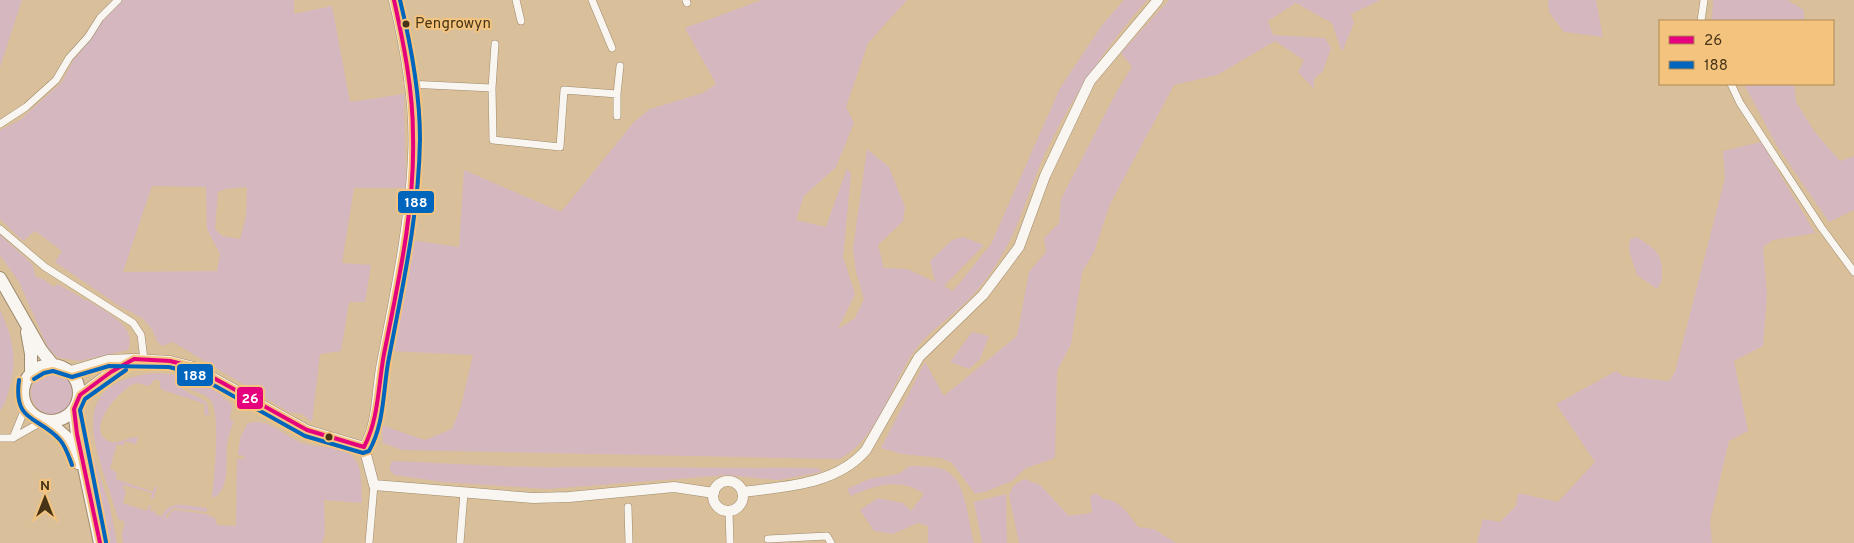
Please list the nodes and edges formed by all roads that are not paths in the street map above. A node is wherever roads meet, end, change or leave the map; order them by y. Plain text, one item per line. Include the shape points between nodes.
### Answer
1 (118, 0) edge
2 (394, 0) edge
3 (516, 0) edge
4 (592, 0) edge
5 (1158, 0) edge
6 (1704, 0) edge
7 (1701, 20) edge
8 (521, 21) dead end
9 (495, 44) dead end
10 (612, 48) dead end
11 (620, 66) dead end
12 (408, 84) junction
13 (1732, 85) edge
14 (492, 88) junction
15 (617, 94) junction
16 (617, 116) dead end
17 (0, 124) edge
18 (0, 229) edge
19 (1854, 272) edge
20 (0, 278) edge
21 (24, 322) junction
22 (139, 359) junction
23 (53, 365) junction
24 (70, 371) junction
25 (31, 374) junction
26 (80, 395) junction
27 (26, 406) junction
28 (74, 409) junction
29 (46, 422) junction
30 (0, 438) edge
31 (13, 438) junction
32 (364, 447) junction
33 (87, 484) junction
34 (374, 485) junction
35 (743, 492) junction
36 (464, 494) junction
37 (714, 494) junction
38 (628, 507) dead end
39 (729, 511) junction
40 (768, 539) dead end
41 (100, 543) edge
42 (369, 543) edge
43 (460, 543) edge
44 (629, 543) edge
45 (730, 543) edge
46 (831, 543) edge

1 - 17 street via 100,18 56,80 26,107
2 - 12 street
3 - 8 street
4 - 10 street
5 - 35 street via 1090,81 1045,176 1019,247 983,295 920,357 857,461 835,475
6 - 7 street
9 - 14 street
11 - 15 street
12 - 14 street
12 - 32 street via 414,127 410,202 378,385 375,423
13 - 19 street via 1821,227
14 - 15 street via 494,140 560,147 564,90
15 - 16 street
18 - 22 street via 45,267 133,323 141,335
20 - 21 highway
21 - 23 highway
21 - 25 highway via 31,354
22 - 24 street via 108,360
22 - 26 street via 111,372
22 - 32 street via 194,367 307,430
23 - 24 highway
23 - 25 highway
24 - 26 highway
25 - 27 highway via 23,391
26 - 28 highway
27 - 29 highway
27 - 31 street
28 - 29 highway via 63,419
28 - 33 highway
29 - 31 street
29 - 33 highway via 66,437
30 - 31 street
32 - 34 street
33 - 41 highway
34 - 36 street
34 - 42 street
35 - 37 street via 734,483 726,482 718,486
35 - 39 street via 740,505
36 - 37 street via 569,497 674,488
36 - 43 street
37 - 39 street via 717,506
38 - 44 street
39 - 45 street
40 - 46 street via 827,536

